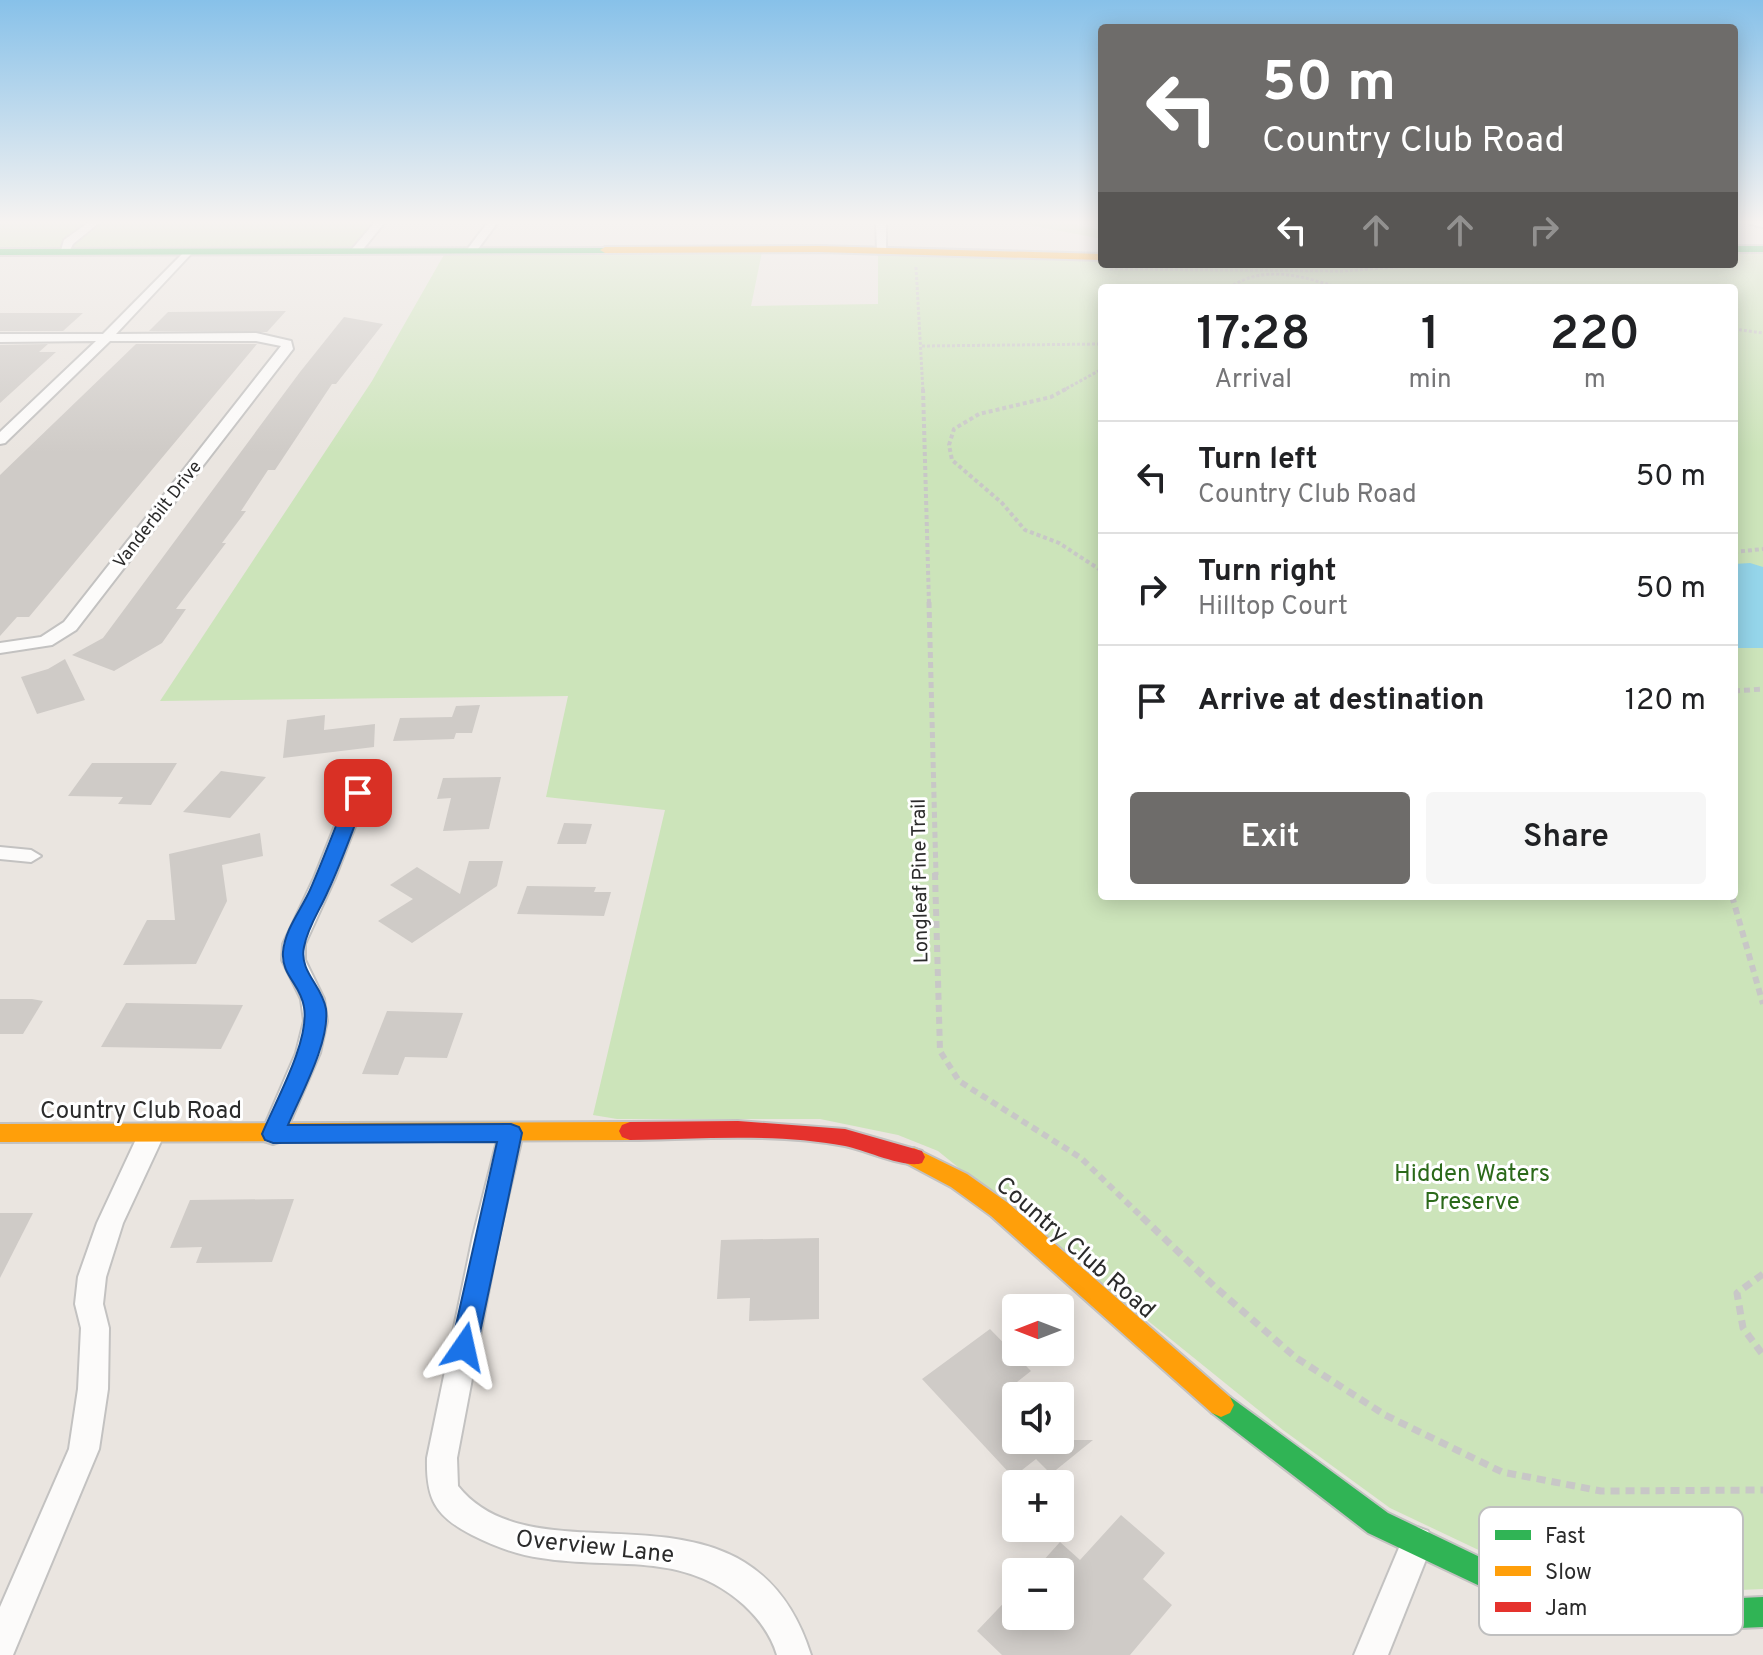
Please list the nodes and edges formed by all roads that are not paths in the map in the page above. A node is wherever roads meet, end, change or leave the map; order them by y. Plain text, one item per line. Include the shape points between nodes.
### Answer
1 (143, 299) edge
2 (0, 338) edge
3 (106, 338) junction
4 (0, 419) edge
5 (21, 419) junction
6 (0, 440) edge
7 (0, 648) edge
8 (358, 793) dead end
9 (0, 853) edge
10 (31, 856) dead end
11 (0, 1133) edge
12 (511, 1133) junction
13 (273, 1134) junction
14 (151, 1135) junction
15 (1417, 1542) junction
16 (1479, 1572) edge
17 (1763, 1612) edge
18 (1743, 1613) edge
19 (0, 1646) edge
20 (794, 1655) edge
21 (1371, 1655) edge

1 - 3 street
2 - 3 street
3 - 5 street
3 - 7 street, Vanderbilt Drive via 256,337 285,343 287,349 70,626 46,641
4 - 5 street
5 - 6 street
8 - 13 street via 293,950 294,970 311,990 316,1011 313,1037
9 - 10 street
11 - 14 street, Country Club Road
12 - 13 street, Country Club Road
12 - 15 street, Country Club Road via 814,1131 888,1146 929,1163 1010,1217 1171,1364 1268,1443 1378,1523
12 - 20 street, Overview Lane via 442,1458 443,1491 489,1532 518,1541 677,1552 726,1568 752,1586 775,1613
13 - 14 street, Country Club Road
14 - 19 street via 110,1223 92,1277 93,1389 84,1449
15 - 16 street, Country Club Road
15 - 21 street
17 - 18 street, Country Club Road

